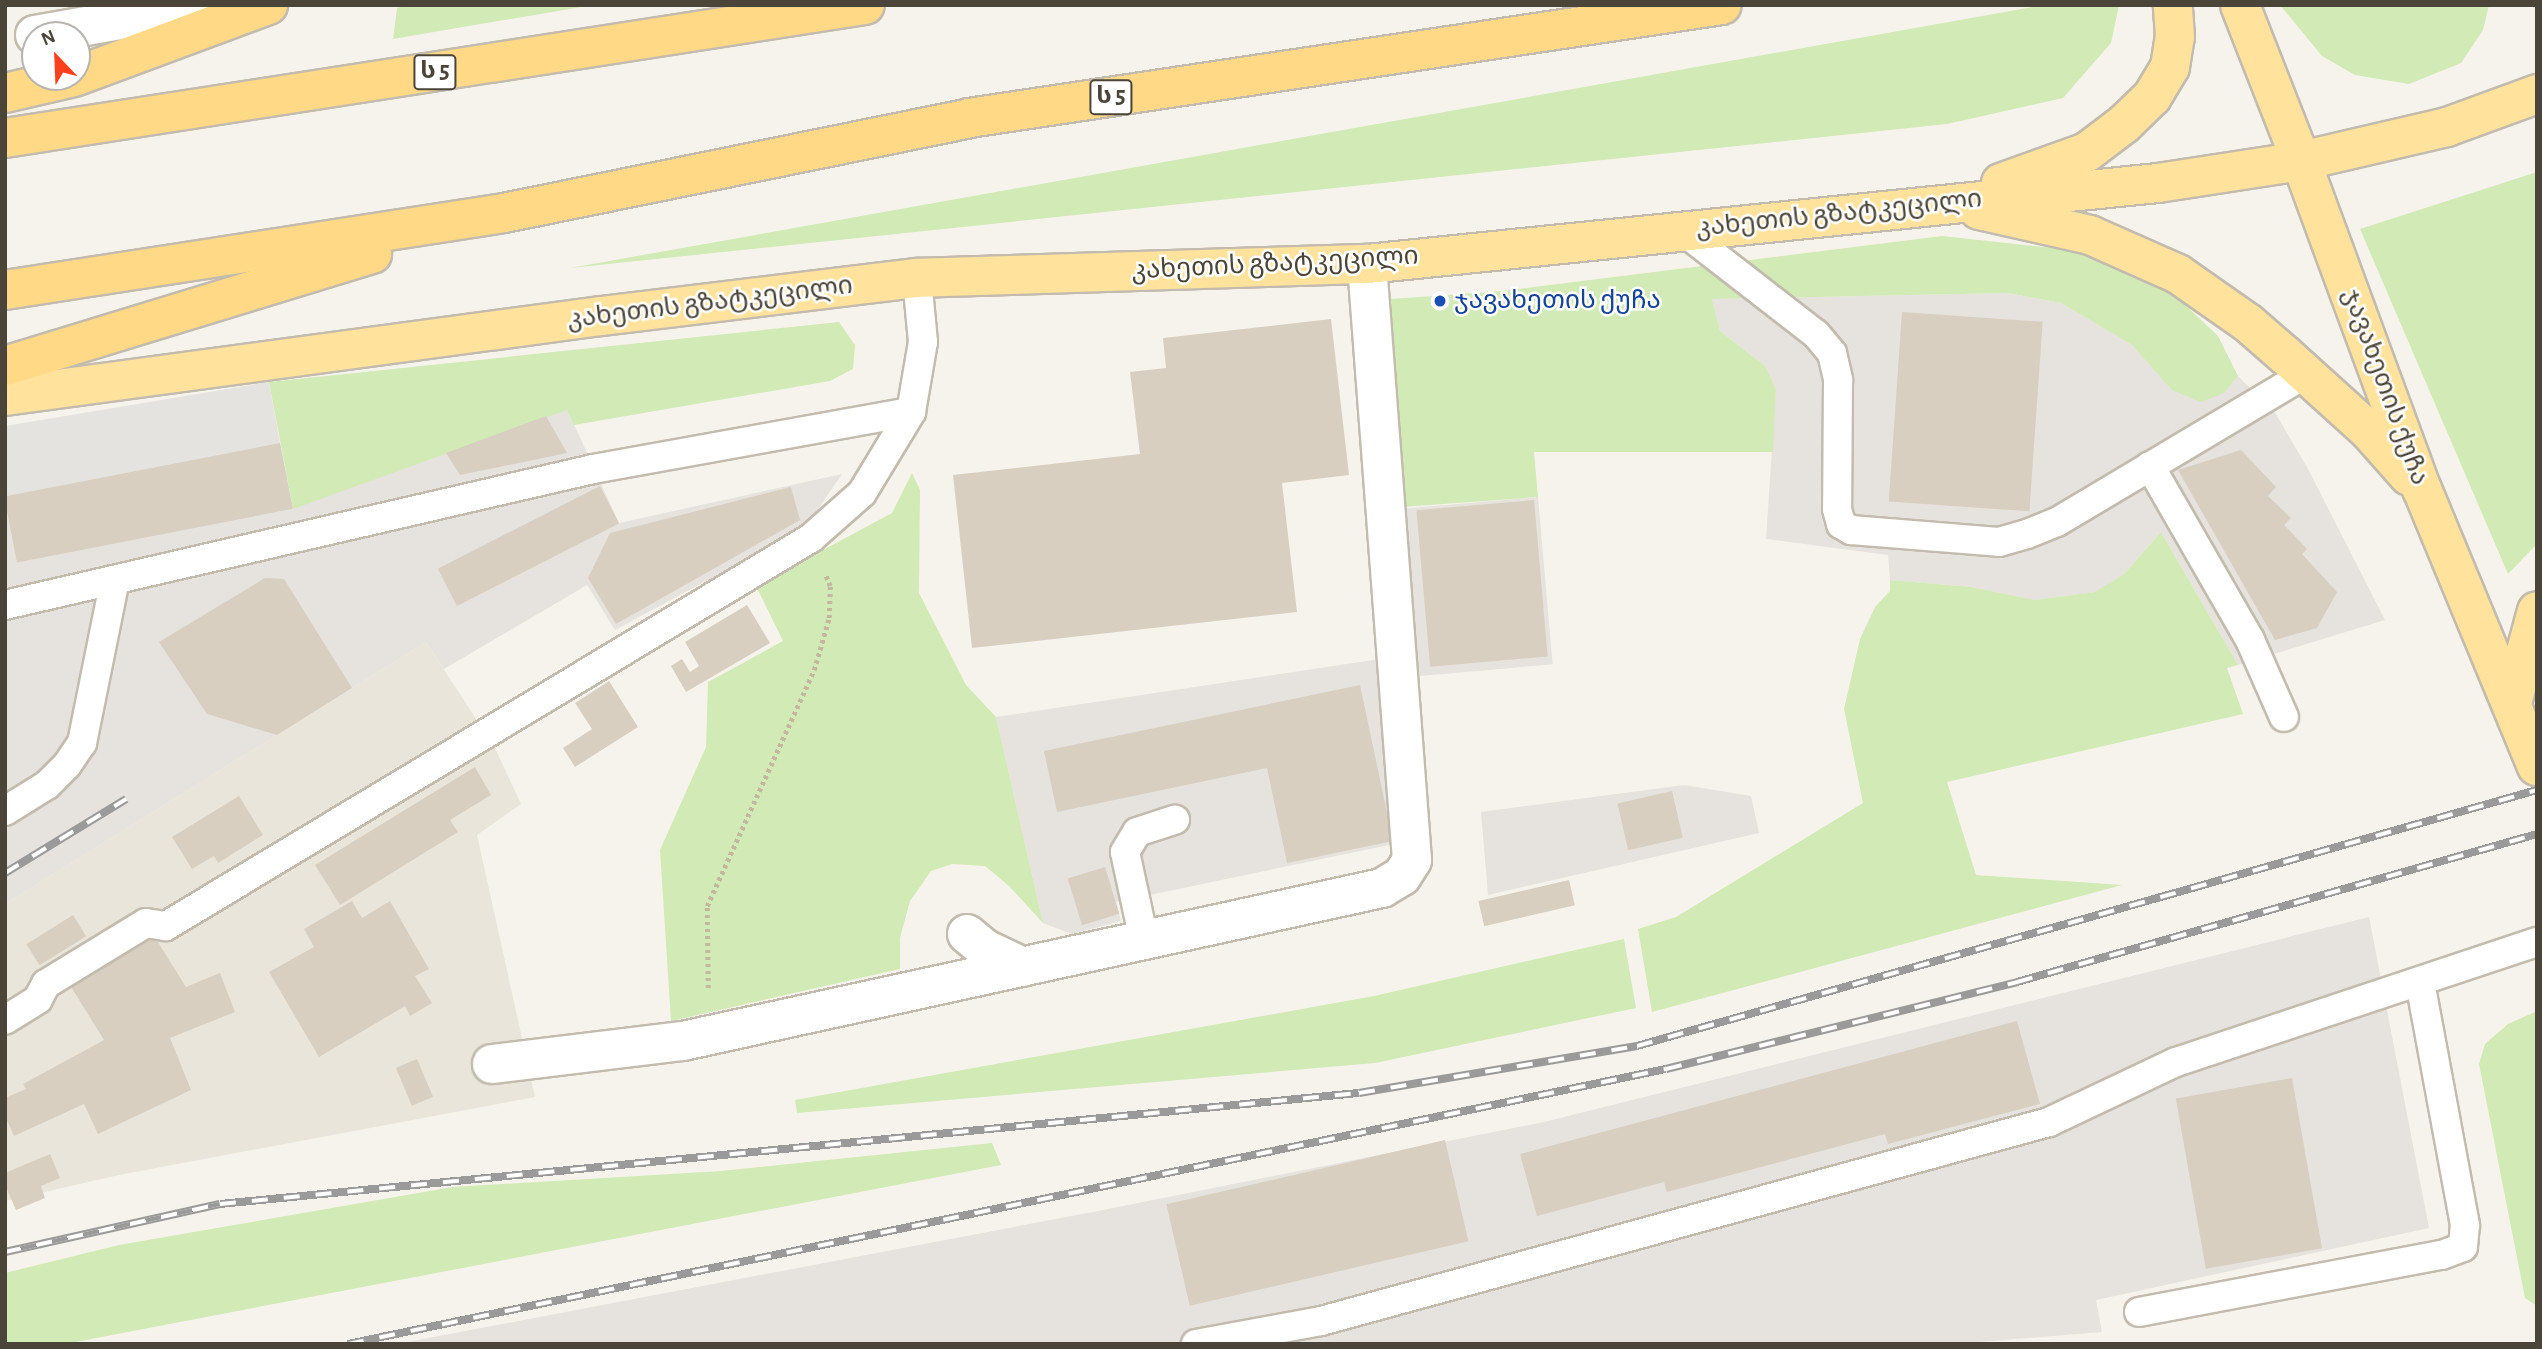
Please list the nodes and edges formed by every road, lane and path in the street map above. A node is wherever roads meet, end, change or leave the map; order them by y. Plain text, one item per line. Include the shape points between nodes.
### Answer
1 (206, 5) edge
2 (268, 5) edge
3 (865, 5) edge
4 (1722, 5) edge
5 (2173, 5) edge
6 (2240, 5) edge
7 (91, 25) edge
8 (91, 70) edge
9 (2537, 94) edge
10 (5, 138) edge
11 (2301, 161) junction
12 (1947, 203) junction
13 (504, 213) junction
14 (1683, 230) junction
15 (1367, 264) junction
16 (917, 278) junction
17 (5, 290) edge
18 (5, 366) edge
19 (2305, 374) junction
20 (5, 396) edge
21 (911, 412) junction
22 (2150, 466) junction
23 (2422, 489) junction
24 (811, 538) junction
25 (115, 580) junction
26 (5, 605) edge
27 (2537, 611) edge
28 (2512, 703) junction
29 (2284, 717) dead end
30 (2537, 766) edge
31 (5, 811) edge
32 (1175, 820) dead end
33 (967, 934) dead end
34 (1144, 940) junction
35 (2537, 942) edge
36 (1023, 967) junction
37 (2420, 982) junction
38 (5, 1020) edge
39 (712, 1035) junction
40 (492, 1064) dead end
41 (2139, 1312) dead end
42 (1196, 1344) edge

1 - 7 street
2 - 8 highway
3 - 10 highway, ს 5
4 - 13 highway, ს 5 via 970,118
5 - 12 main road via 2175,37 2170,67 2152,97 2124,124 2087,152
6 - 11 main road, ჯავახეთის ქუჩა
9 - 11 main road, კახეთის გზატკეცილი via 2446,127
11 - 12 main road, კახეთის გზატკეცილი via 2158,183
11 - 23 main road, ჯავახეთის ქუჩა
12 - 14 main road, კახეთის გზატკეცილი
12 - 19 main road via 2090,235 2178,274 2248,323
13 - 17 highway, ს 5
13 - 18 highway
14 - 15 main road, კახეთის გზატკეცილი
14 - 22 lane via 1816,334 1832,353 1838,380 1837,509 1841,523 1851,530 1999,542 2057,522
15 - 16 main road, კახეთის გზატკეცილი
15 - 34 street via 1412,860 1402,876 1382,888
16 - 20 main road, კახეთის გზატკეცილი
16 - 21 lane via 923,342
19 - 22 lane
19 - 23 main road via 2370,431
21 - 24 lane via 862,493
21 - 25 lane via 593,469
22 - 29 lane via 2250,640
23 - 28 main road, ჯავახეთის ქუჩა
24 - 38 lane via 166,926 146,923 46,984 38,999
24 - 39 path via 830,586 829,618 814,670 707,906
25 - 26 lane
25 - 31 lane via 82,743 47,785
27 - 28 main road
28 - 30 main road, ჯავახეთის ქუჩა
32 - 34 lane via 1137,832 1125,852
33 - 36 street via 985,949
34 - 36 street
35 - 37 lane
36 - 39 street
37 - 41 lane via 2465,1225 2463,1247 2442,1255
37 - 42 lane via 2176,1062 2049,1122 1321,1321
39 - 40 street

